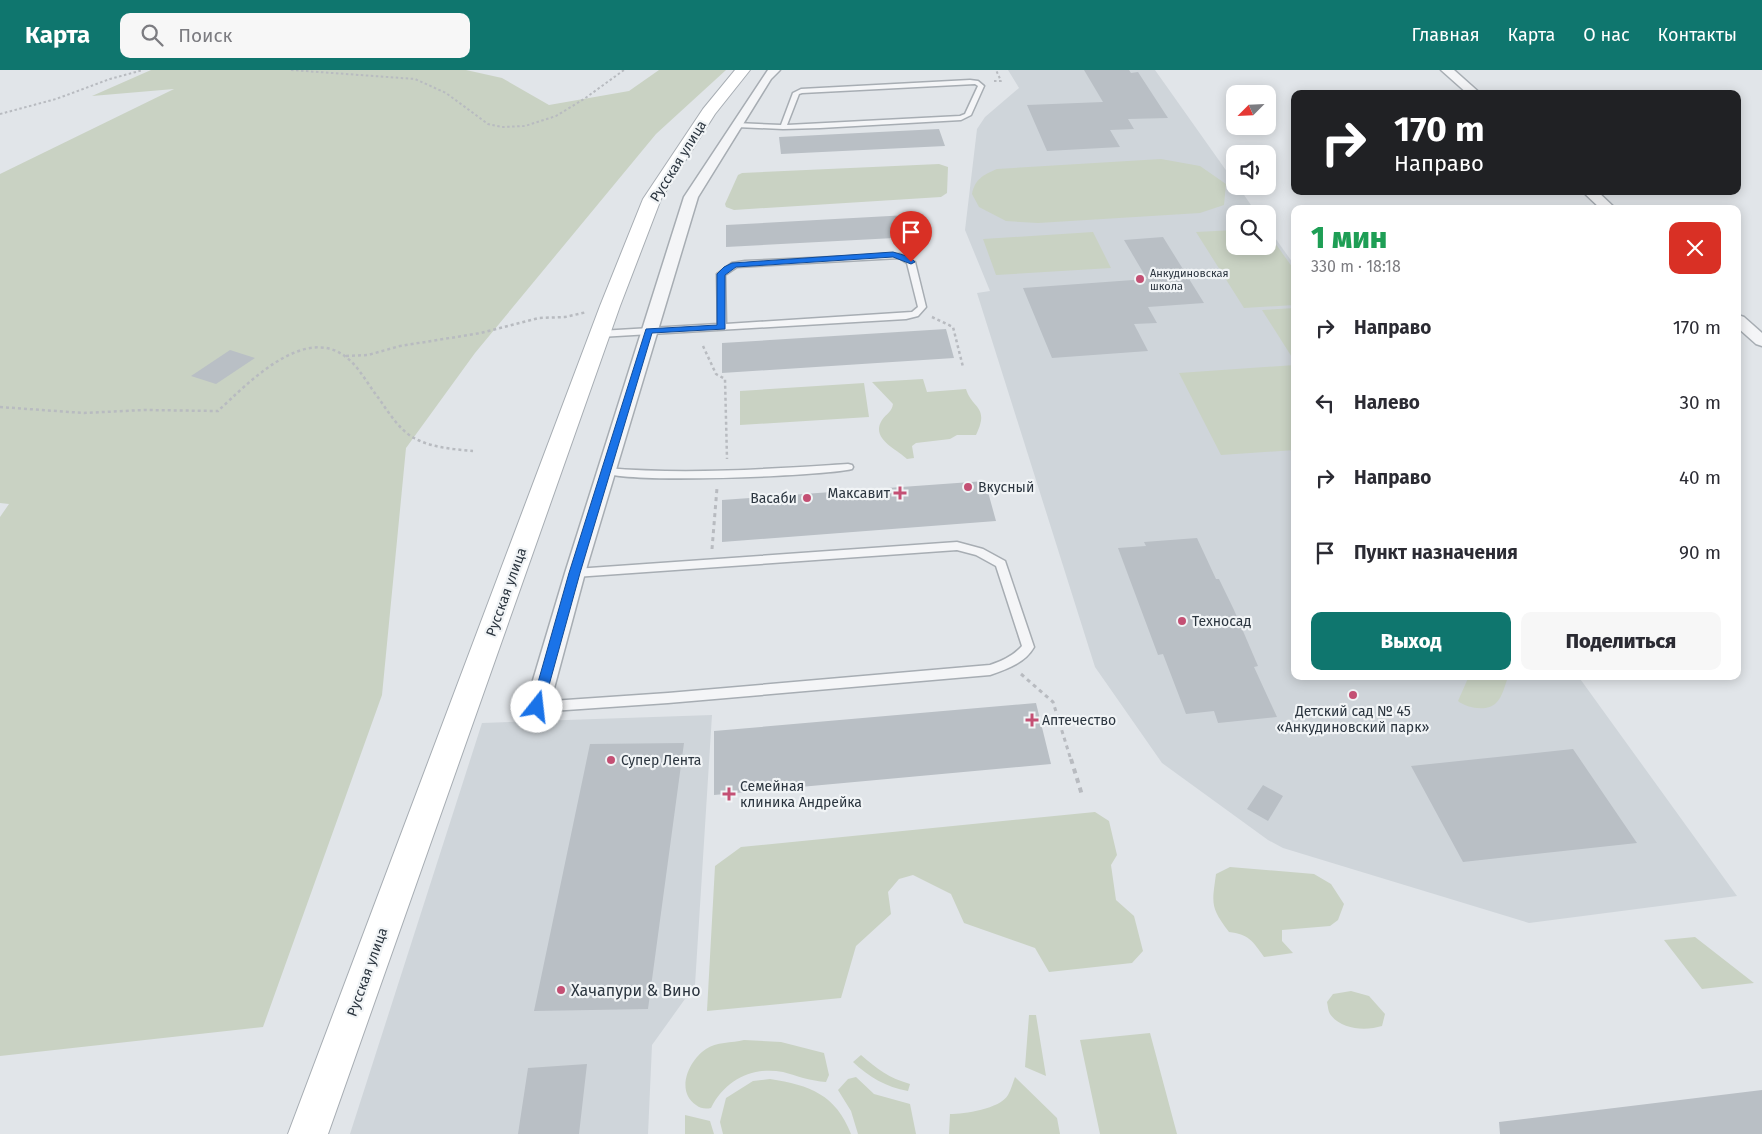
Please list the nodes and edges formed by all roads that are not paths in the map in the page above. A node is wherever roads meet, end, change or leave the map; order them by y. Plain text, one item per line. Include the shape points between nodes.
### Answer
1 (743, 70) edge
2 (774, 70) edge
3 (1447, 70) edge
4 (1470, 90) edge
5 (736, 125) junction
6 (783, 127) junction
7 (1593, 195) edge
8 (1605, 205) edge
9 (1741, 323) edge
10 (722, 327) junction
11 (649, 331) junction
12 (600, 334) junction
13 (1762, 341) edge
14 (848, 467) dead end
15 (606, 472) junction
16 (575, 573) junction
17 (537, 707) joint
18 (308, 1134) edge

1 - 12 street, Русская улица via 709,112 652,198
2 - 5 street
3 - 4 street
5 - 6 lane
5 - 11 street via 691,197
6 - 6 lane via 960,118 968,115 981,86 970,82 801,91 796,93
7 - 8 street
9 - 13 street
10 - 10 lane via 721,274 745,263 900,256 911,262 922,307 920,311 906,316
10 - 11 lane
11 - 12 lane
11 - 15 street
12 - 18 street, Русская улица
14 - 15 lane via 722,475
15 - 16 street
16 - 17 street
16 - 17 lane via 957,546 979,552 1001,564 1028,647 1009,664 990,670

